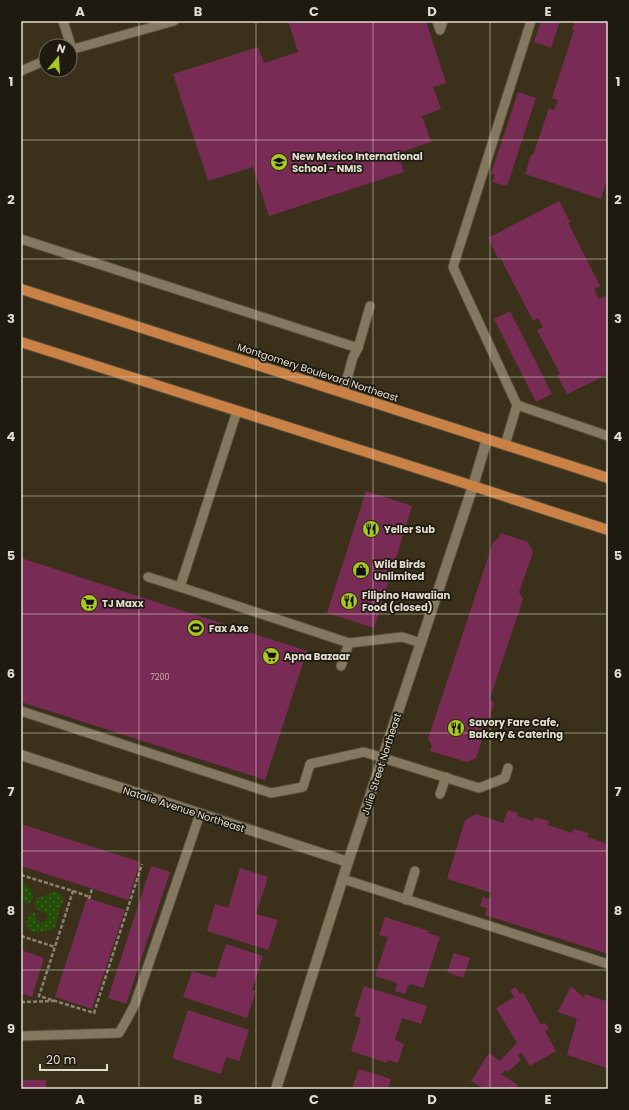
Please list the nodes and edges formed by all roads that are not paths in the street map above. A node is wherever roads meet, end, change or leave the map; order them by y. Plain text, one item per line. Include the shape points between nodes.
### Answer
1 (63, 21) edge
2 (174, 21) edge
3 (437, 21) edge
4 (443, 21) edge
5 (531, 21) edge
6 (68, 38) edge
7 (78, 48) edge
8 (38, 64) edge
9 (21, 71) edge
10 (21, 238) edge
11 (21, 289) edge
12 (370, 306) dead end
13 (21, 342) edge
14 (358, 348) junction
15 (343, 393) junction
16 (517, 405) junction
17 (237, 411) junction
18 (608, 436) edge
19 (488, 439) junction
20 (505, 445) junction
21 (607, 476) edge
22 (473, 486) junction
23 (608, 530) edge
24 (148, 577) dead end
25 (180, 587) junction
26 (349, 643) junction
27 (421, 643) junction
28 (341, 666) dead end
29 (21, 711) edge
30 (21, 755) edge
31 (383, 757) junction
32 (508, 768) dead end
33 (446, 777) junction
34 (440, 794) dead end
35 (200, 814) junction
36 (348, 862) junction
37 (415, 871) dead end
38 (343, 879) junction
39 (406, 900) junction
40 (608, 964) edge
41 (21, 1036) edge
42 (276, 1089) edge

1 - 6 lane
2 - 7 lane
3 - 4 lane via 440,30
5 - 16 lane via 453,267
8 - 9 lane
10 - 14 lane
11 - 15 main road, Montgomery Boulevard Northeast
12 - 14 lane
13 - 17 main road
14 - 15 lane
15 - 19 main road, Montgomery Boulevard Northeast
16 - 18 lane
16 - 20 lane
17 - 22 main road
17 - 25 lane
19 - 20 main road, Montgomery Boulevard Northeast
19 - 22 street, Julie Street Northeast
20 - 21 main road, Montgomery Boulevard Northeast
22 - 23 main road
22 - 27 street, Julie Street Northeast
24 - 25 lane
25 - 26 lane
26 - 27 lane via 402,637
26 - 28 lane
27 - 31 street, Julie Street Northeast
29 - 31 lane via 271,793 303,788 310,764 364,752
30 - 35 street, Natalie Avenue Northeast
31 - 33 lane
31 - 36 street, Julie Street Northeast
32 - 33 lane via 505,778 479,788
33 - 34 lane
35 - 36 street, Natalie Avenue Northeast
35 - 41 lane via 135,1004 119,1032
36 - 38 street, Julie Street Northeast
37 - 39 lane
38 - 39 lane
38 - 42 street, Julie Street Northeast
39 - 40 lane

